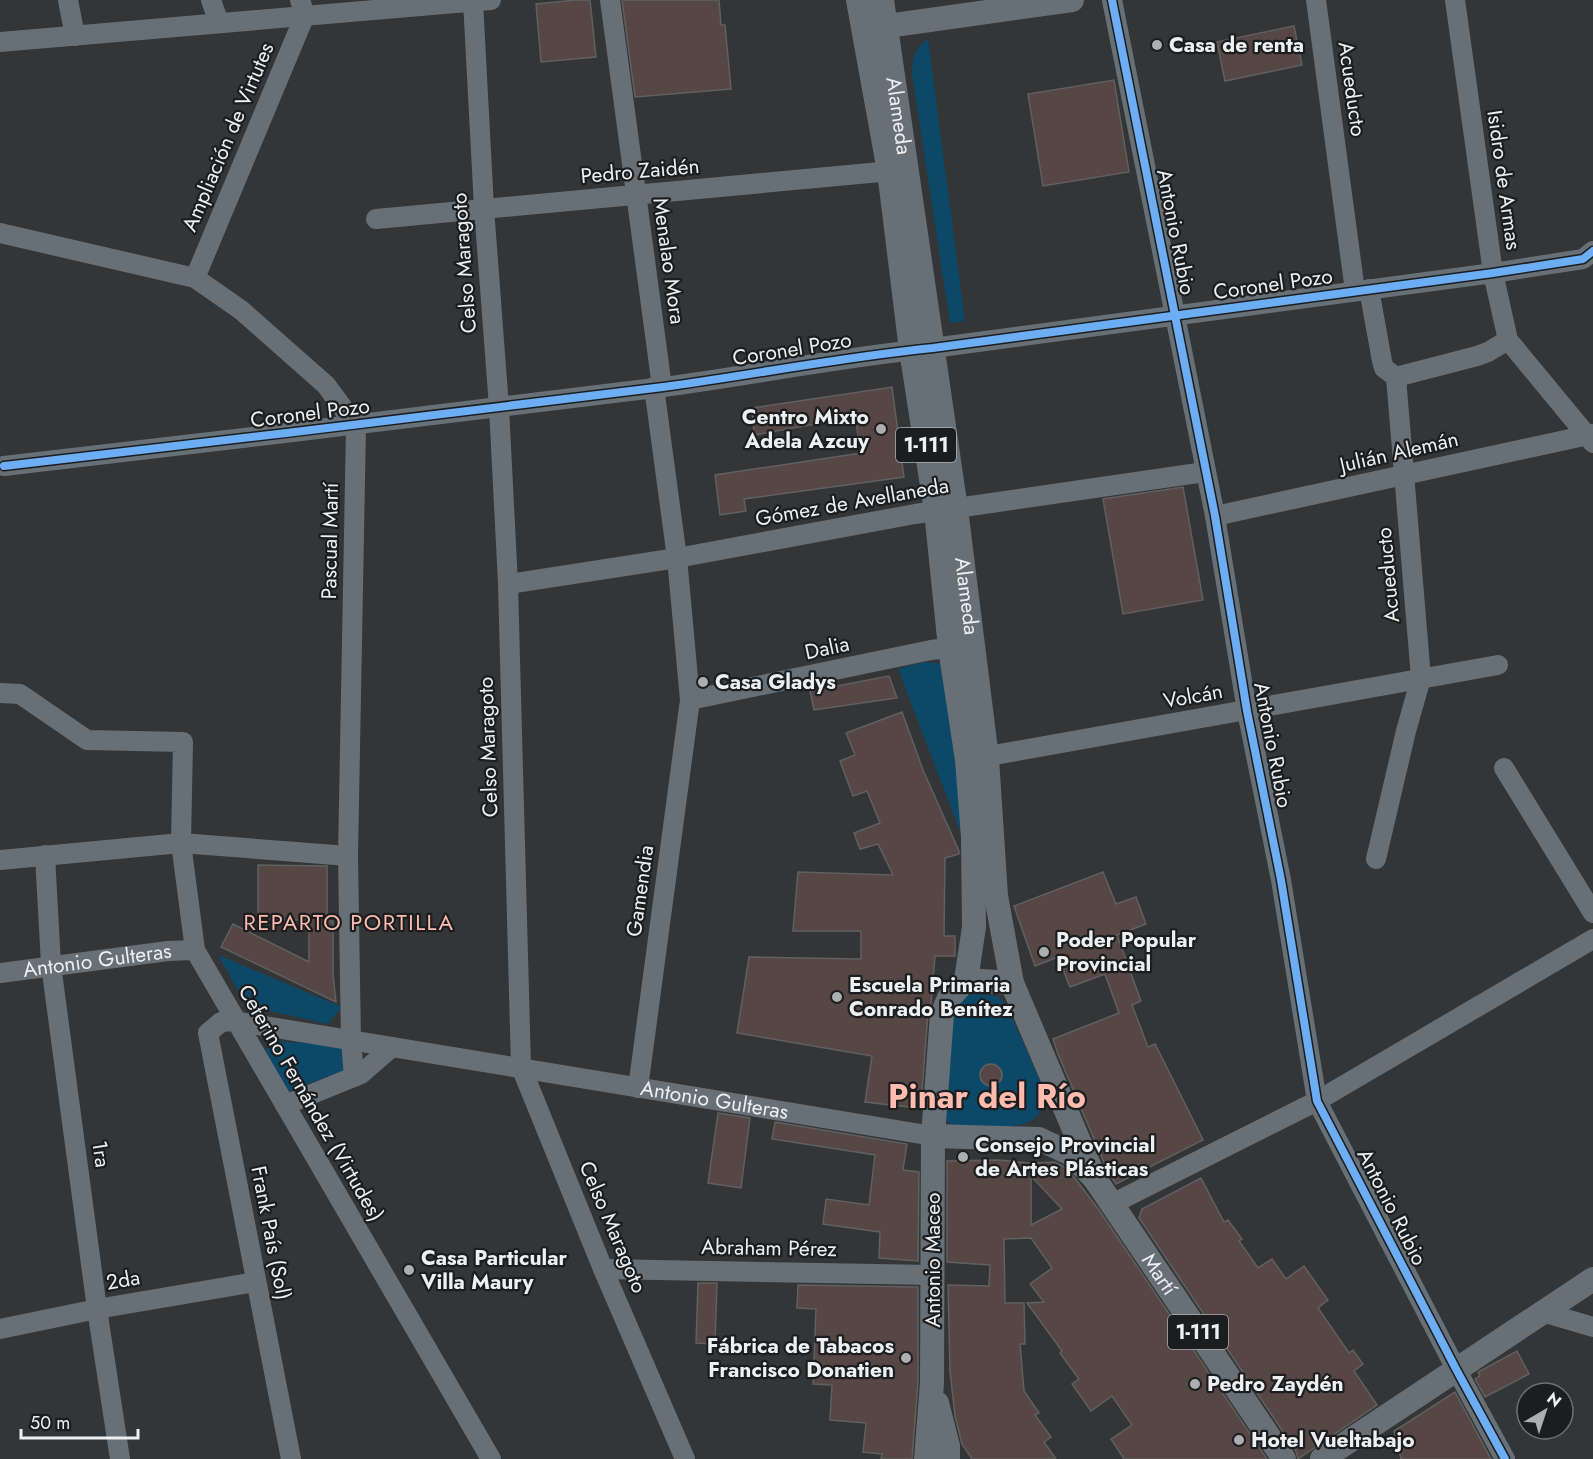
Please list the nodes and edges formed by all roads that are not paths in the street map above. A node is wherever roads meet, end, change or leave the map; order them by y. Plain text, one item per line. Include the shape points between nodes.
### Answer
1 (68, 0) edge
2 (211, 0) edge
3 (610, 0) edge
4 (858, 0) edge
5 (869, 0) edge
6 (882, 0) edge
7 (888, 0) edge
8 (1072, 0) edge
9 (1112, 0) edge
10 (1316, 0) edge
11 (1455, 0) edge
12 (482, 1) edge
13 (302, 7) edge
14 (954, 9) edge
15 (927, 21) junction
16 (219, 23) junction
17 (888, 26) junction
18 (75, 36) junction
19 (0, 42) edge
20 (893, 67) junction
21 (894, 166) junction
22 (636, 196) junction
23 (484, 208) junction
24 (376, 219) dead end
25 (0, 233) edge
26 (1588, 255) edge
27 (1493, 273) junction
28 (195, 278) junction
29 (1362, 290) junction
30 (1174, 316) junction
31 (1508, 340) junction
32 (922, 349) junction
33 (1396, 377) junction
34 (658, 387) junction
35 (499, 407) junction
36 (356, 426) junction
37 (1591, 438) edge
38 (4, 466) dead end
39 (1205, 472) junction
40 (1405, 476) junction
41 (946, 510) junction
42 (1215, 516) junction
43 (677, 558) junction
44 (508, 584) junction
45 (962, 646) junction
46 (1498, 665) dead end
47 (1421, 678) junction
48 (0, 693) edge
49 (690, 700) junction
50 (1247, 711) junction
51 (977, 759) junction
52 (1504, 768) dead end
53 (181, 843) junction
54 (45, 855) junction
55 (348, 856) junction
56 (1376, 859) dead end
57 (0, 860) edge
58 (1593, 913) edge
59 (1593, 939) edge
60 (195, 950) junction
61 (51, 965) junction
62 (0, 974) edge
63 (966, 980) junction
64 (1012, 983) junction
65 (227, 1021) junction
66 (351, 1040) junction
67 (392, 1047) junction
68 (521, 1067) junction
69 (354, 1077) junction
70 (638, 1088) junction
71 (1317, 1101) junction
72 (1062, 1104) junction
73 (285, 1105) junction
74 (933, 1136) junction
75 (1039, 1139) junction
76 (1095, 1179) junction
77 (1112, 1204) junction
78 (603, 1269) junction
79 (933, 1275) junction
80 (1593, 1279) edge
81 (255, 1282) junction
82 (97, 1309) junction
83 (1542, 1312) junction
84 (0, 1327) edge
85 (1593, 1327) edge
86 (1456, 1369) junction
87 (932, 1383) junction
88 (951, 1455) edge
89 (120, 1459) edge
90 (291, 1459) edge
91 (491, 1459) edge
92 (685, 1459) edge
93 (926, 1459) edge
94 (1284, 1459) edge
95 (1322, 1459) edge
96 (1505, 1459) edge

1 - 18 street
2 - 16 street
3 - 22 street, Menalao Mora
4 - 21 main road, Alameda / 1-111 via 878,120
5 - 17 main road via 878,21
6 - 17 main road, Alameda / 1-111
7 - 15 main road via 896,11
8 - 14 main road
9 - 30 street, Antonio Rubio
10 - 29 street, Acueducto
11 - 27 street, Isidro de Armas
12 - 13 street
12 - 23 street, Celso Maragoto
13 - 16 street
13 - 28 street, Ampliación de Virtutes
14 - 15 main road
15 - 17 main road
15 - 20 main road via 906,42
16 - 18 street
17 - 20 main road, Alameda / 1-111
17 - 21 main road via 876,42
18 - 19 street
20 - 21 main road, Alameda / 1-111
21 - 22 street, Pedro Zaidén
21 - 32 main road, Alameda / 1-111
22 - 23 street, Pedro Zaidén
22 - 34 street, Menalao Mora
23 - 24 street, Pedro Zaidén
23 - 35 street, Celso Maragoto
25 - 28 street
26 - 27 street, Coronel Pozo
27 - 29 street, Coronel Pozo
27 - 31 street, Isidro de Armas
28 - 36 street via 241,310 326,385
29 - 30 street, Coronel Pozo
29 - 33 street, Acueducto via 1384,368
30 - 32 street, Coronel Pozo
30 - 39 street, Antonio Rubio
31 - 33 street via 1477,356
31 - 37 street, Isidro de Armas
32 - 34 street, Coronel Pozo
32 - 41 main road, Alameda / 1-111
33 - 40 street, Acueducto
34 - 35 street, Coronel Pozo
34 - 43 street, Menalao Mora
35 - 36 street, Coronel Pozo
35 - 44 street, Celso Maragoto
36 - 38 street, Coronel Pozo
36 - 55 street, Pascual Martí
37 - 40 street, Julián Alemán
39 - 41 street, Gómez de Avellaneda
39 - 42 street, Antonio Rubio
40 - 42 street, Julián Alemán
40 - 47 street, Acueducto
41 - 43 street, Gómez de Avellaneda
41 - 45 main road, Alameda / 1-111
42 - 50 street, Antonio Rubio
43 - 44 street, Gómez de Avellaneda
43 - 49 street, Menalao Mora
44 - 68 street, Celso Maragoto
45 - 49 street, Dalia
45 - 51 main road, Alameda / 1-111
46 - 47 street, Volcán
47 - 50 street, Volcán
47 - 56 street, Acueducto
48 - 53 street, Ceferino Fernández (Virtudes) via 20,694 87,740 183,742
49 - 70 street, Gamendia
50 - 51 street, Volcán
50 - 71 street, Antonio Rubio via 1281,880
51 - 63 main road, Alameda / 1-111 via 974,927
51 - 64 main road, Alameda / 1-111
52 - 58 street
53 - 54 street
53 - 55 street
53 - 60 street, Ceferino Fernández (Virtudes)
54 - 57 street
54 - 61 street, 1ra
55 - 66 street, Pascual Martí
59 - 71 street
60 - 61 street, Antonio Gulteras
60 - 65 street, Ceferino Fernández (Virtudes)
61 - 62 street, Antonio Gulteras
61 - 82 street, 1ra
63 - 64 main road
63 - 74 main road via 949,998 942,1014
64 - 72 main road, Alameda / 1-111
65 - 66 street, Antonio Gulteras
65 - 73 street, Ceferino Fernández (Virtudes)
65 - 81 street, Frank País (Sol) via 208,1033
66 - 67 street, Antonio Gulteras
66 - 69 street, Pascual Martí
67 - 68 street, Antonio Gulteras
67 - 69 street
68 - 70 street, Antonio Gulteras
68 - 78 street, Celso Maragoto
69 - 73 street
70 - 74 street, Antonio Gulteras
71 - 77 street
71 - 86 street, Antonio Rubio
72 - 75 main road via 1054,1127
72 - 76 main road, Alameda / 1-111
73 - 91 street, Ceferino Fernández (Virtudes)
74 - 75 main road, Antonio Gulteras / 1-111
74 - 79 main road, Antonio Maceo
75 - 76 main road, Antonio Gulteras / 1-111 via 1071,1154
76 - 77 main road, Martí / 1-111
77 - 94 main road, Martí / 1-111
78 - 79 street, Abraham Pérez
78 - 92 street, Celso Maragoto
79 - 87 main road, Antonio Maceo
80 - 83 main road
81 - 82 street, 2da
81 - 90 street, Frank País (Sol)
82 - 84 street, 2da
82 - 89 street, 1ra
83 - 85 street
83 - 86 main road
86 - 95 main road
86 - 96 street, Antonio Rubio
87 - 88 main road, Antonio Maceo
87 - 93 main road, Antonio Maceo

